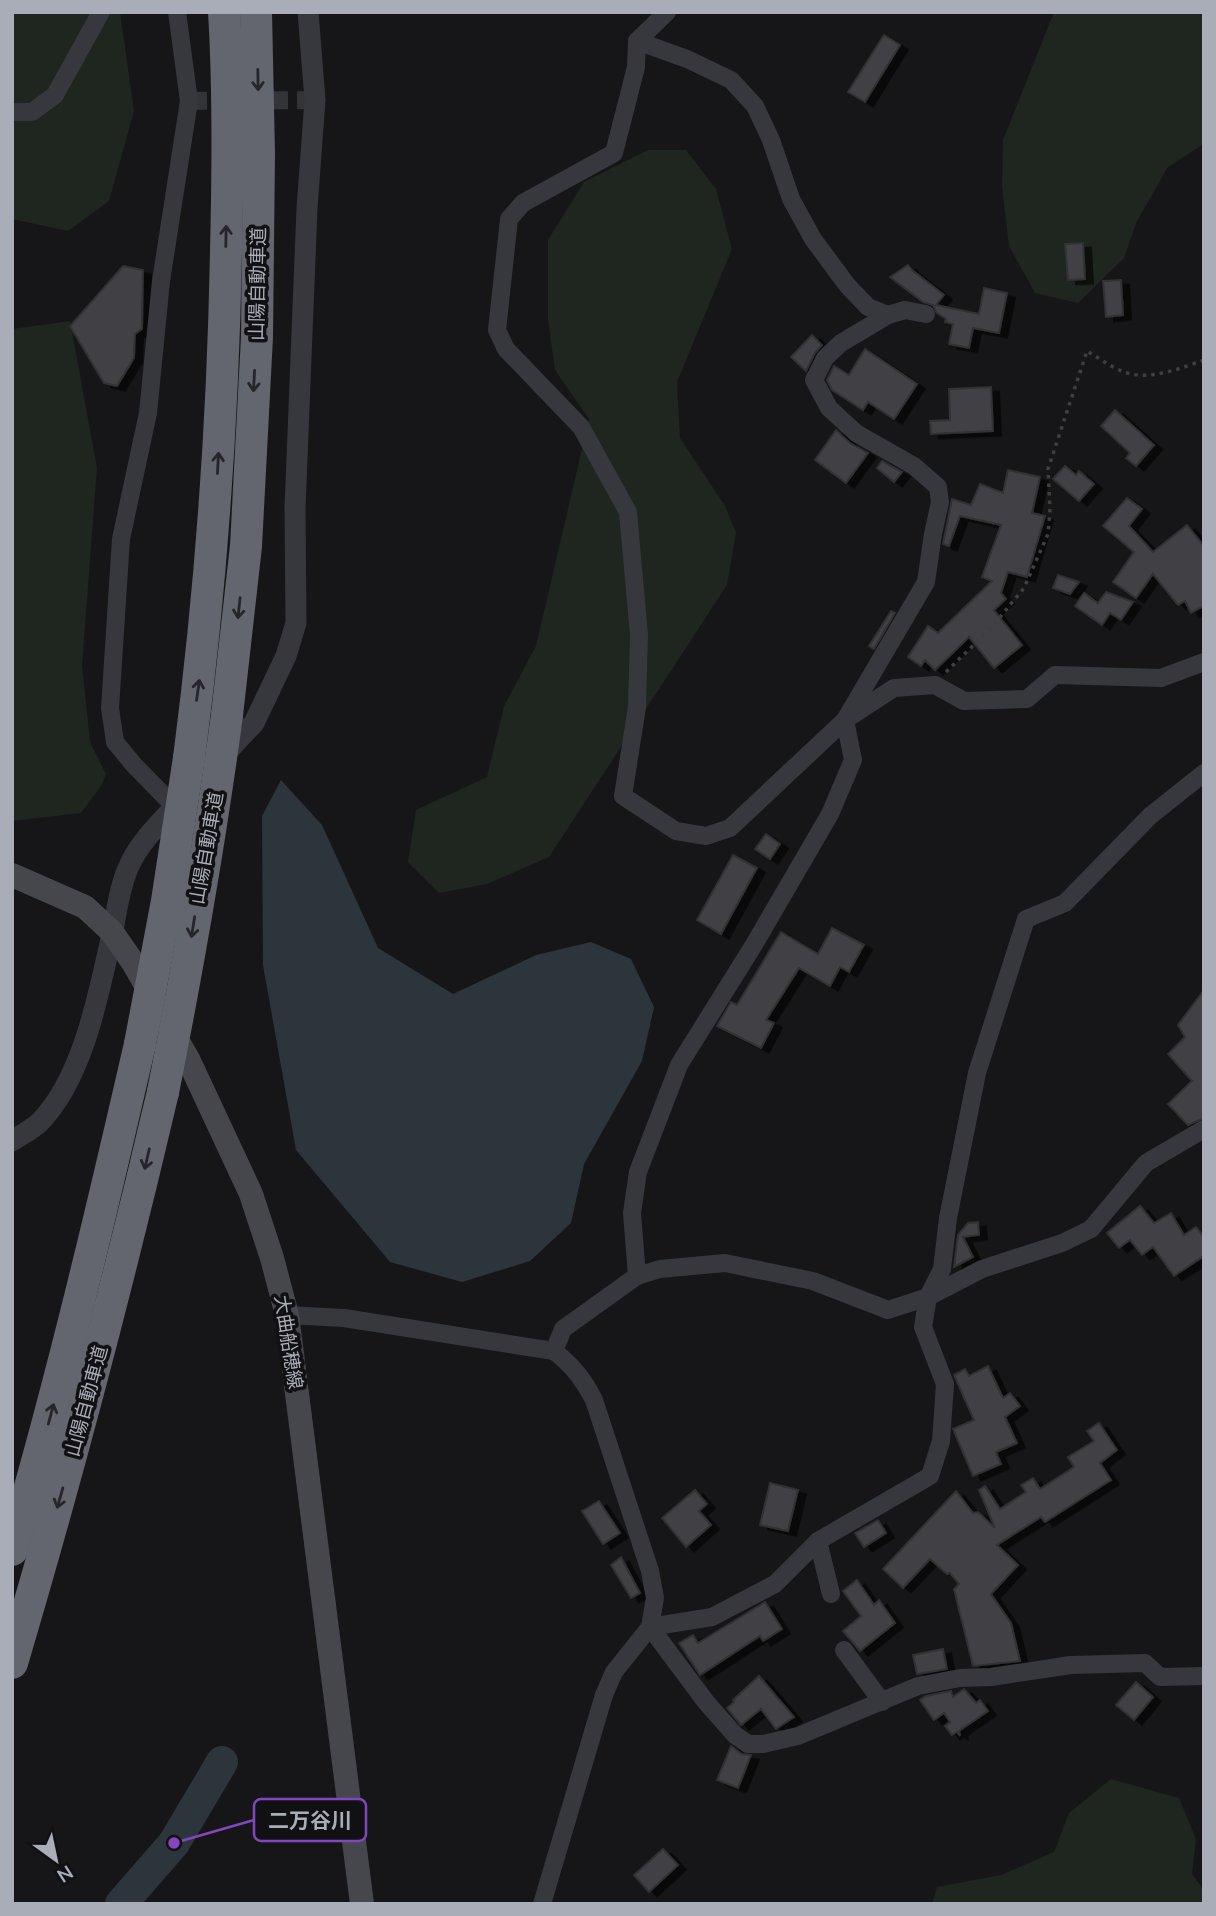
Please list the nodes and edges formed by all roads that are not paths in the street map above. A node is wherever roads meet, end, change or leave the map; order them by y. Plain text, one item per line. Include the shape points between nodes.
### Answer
1 (101, 12) edge
2 (177, 12) edge
3 (224, 12) edge
4 (257, 12) edge
5 (308, 12) edge
6 (667, 12) edge
7 (648, 27) edge
8 (12, 112) edge
9 (926, 314) dead end
10 (888, 315) junction
11 (1204, 662) edge
12 (845, 720) junction
13 (1204, 773) edge
14 (175, 807) junction
15 (17, 879) edge
16 (113, 932) junction
17 (1204, 1129) edge
18 (12, 1141) edge
19 (637, 1276) junction
20 (928, 1297) junction
21 (287, 1315) junction
22 (554, 1352) junction
23 (818, 1541) junction
24 (12, 1550) edge
25 (831, 1594) dead end
26 (650, 1627) junction
27 (844, 1650) dead end
28 (12, 1663) edge
29 (1204, 1676) edge
30 (882, 1702) junction
31 (362, 1904) edge
32 (542, 1904) edge

1 - 8 street via 55,95 32,112
2 - 14 street via 189,101 160,281 148,413 121,539 110,708 115,742
24 -> 3 highway, 山陽自動車道, bridge via 54,1404 140,1044 189,758 212,550 225,346 228,157
4 -> 28 highway, 山陽自動車道, bridge via 257,337 246,546 216,793 163,1092 80,1425
5 - 14 street via 314,100 295,508 296,623 286,656 254,723
6 - 7 street
7 - 10 street via 687,59 731,80 755,106 791,199 813,239 846,285 868,307
7 - 12 street via 614,153 523,203 509,219 496,330 506,349 581,427 628,512 639,635 637,707 623,796 676,831 706,836 730,828
9 - 10 street via 905,310
10 - 12 street via 841,343 825,358 814,380 829,408 856,433 914,466 937,487 940,502 926,582
11 - 12 street via 1161,678 1055,675 1027,699 964,701 935,685 894,688
12 - 19 street via 853,760 830,814 679,1065 638,1172 632,1213
13 - 20 street via 1150,816 1065,902 1026,919 977,1073 942,1269
14 - 16 street via 130,864
15 - 16 main road, 大曲船穂線 via 85,907
16 - 18 street via 79,1056 60,1096 38,1124
16 - 21 main road, 大曲船穂線 via 189,1060 222,1128 251,1194
17 - 20 street via 1146,1163 1091,1229 982,1269
19 - 20 street via 660,1269 725,1263 813,1282 888,1310
19 - 22 street via 563,1329
20 - 23 street via 923,1327 944,1384 941,1441 930,1476
21 - 22 street via 344,1318
21 - 31 main road, 大曲船穂線
22 - 26 street via 570,1364 594,1400 650,1571 655,1598
23 - 25 street
23 - 26 street via 775,1584 712,1616
26 - 30 street via 706,1702 747,1744 798,1736
26 - 32 street via 614,1672 604,1695
27 - 30 street
29 - 30 street via 1160,1677 1145,1663 1071,1665 918,1686

